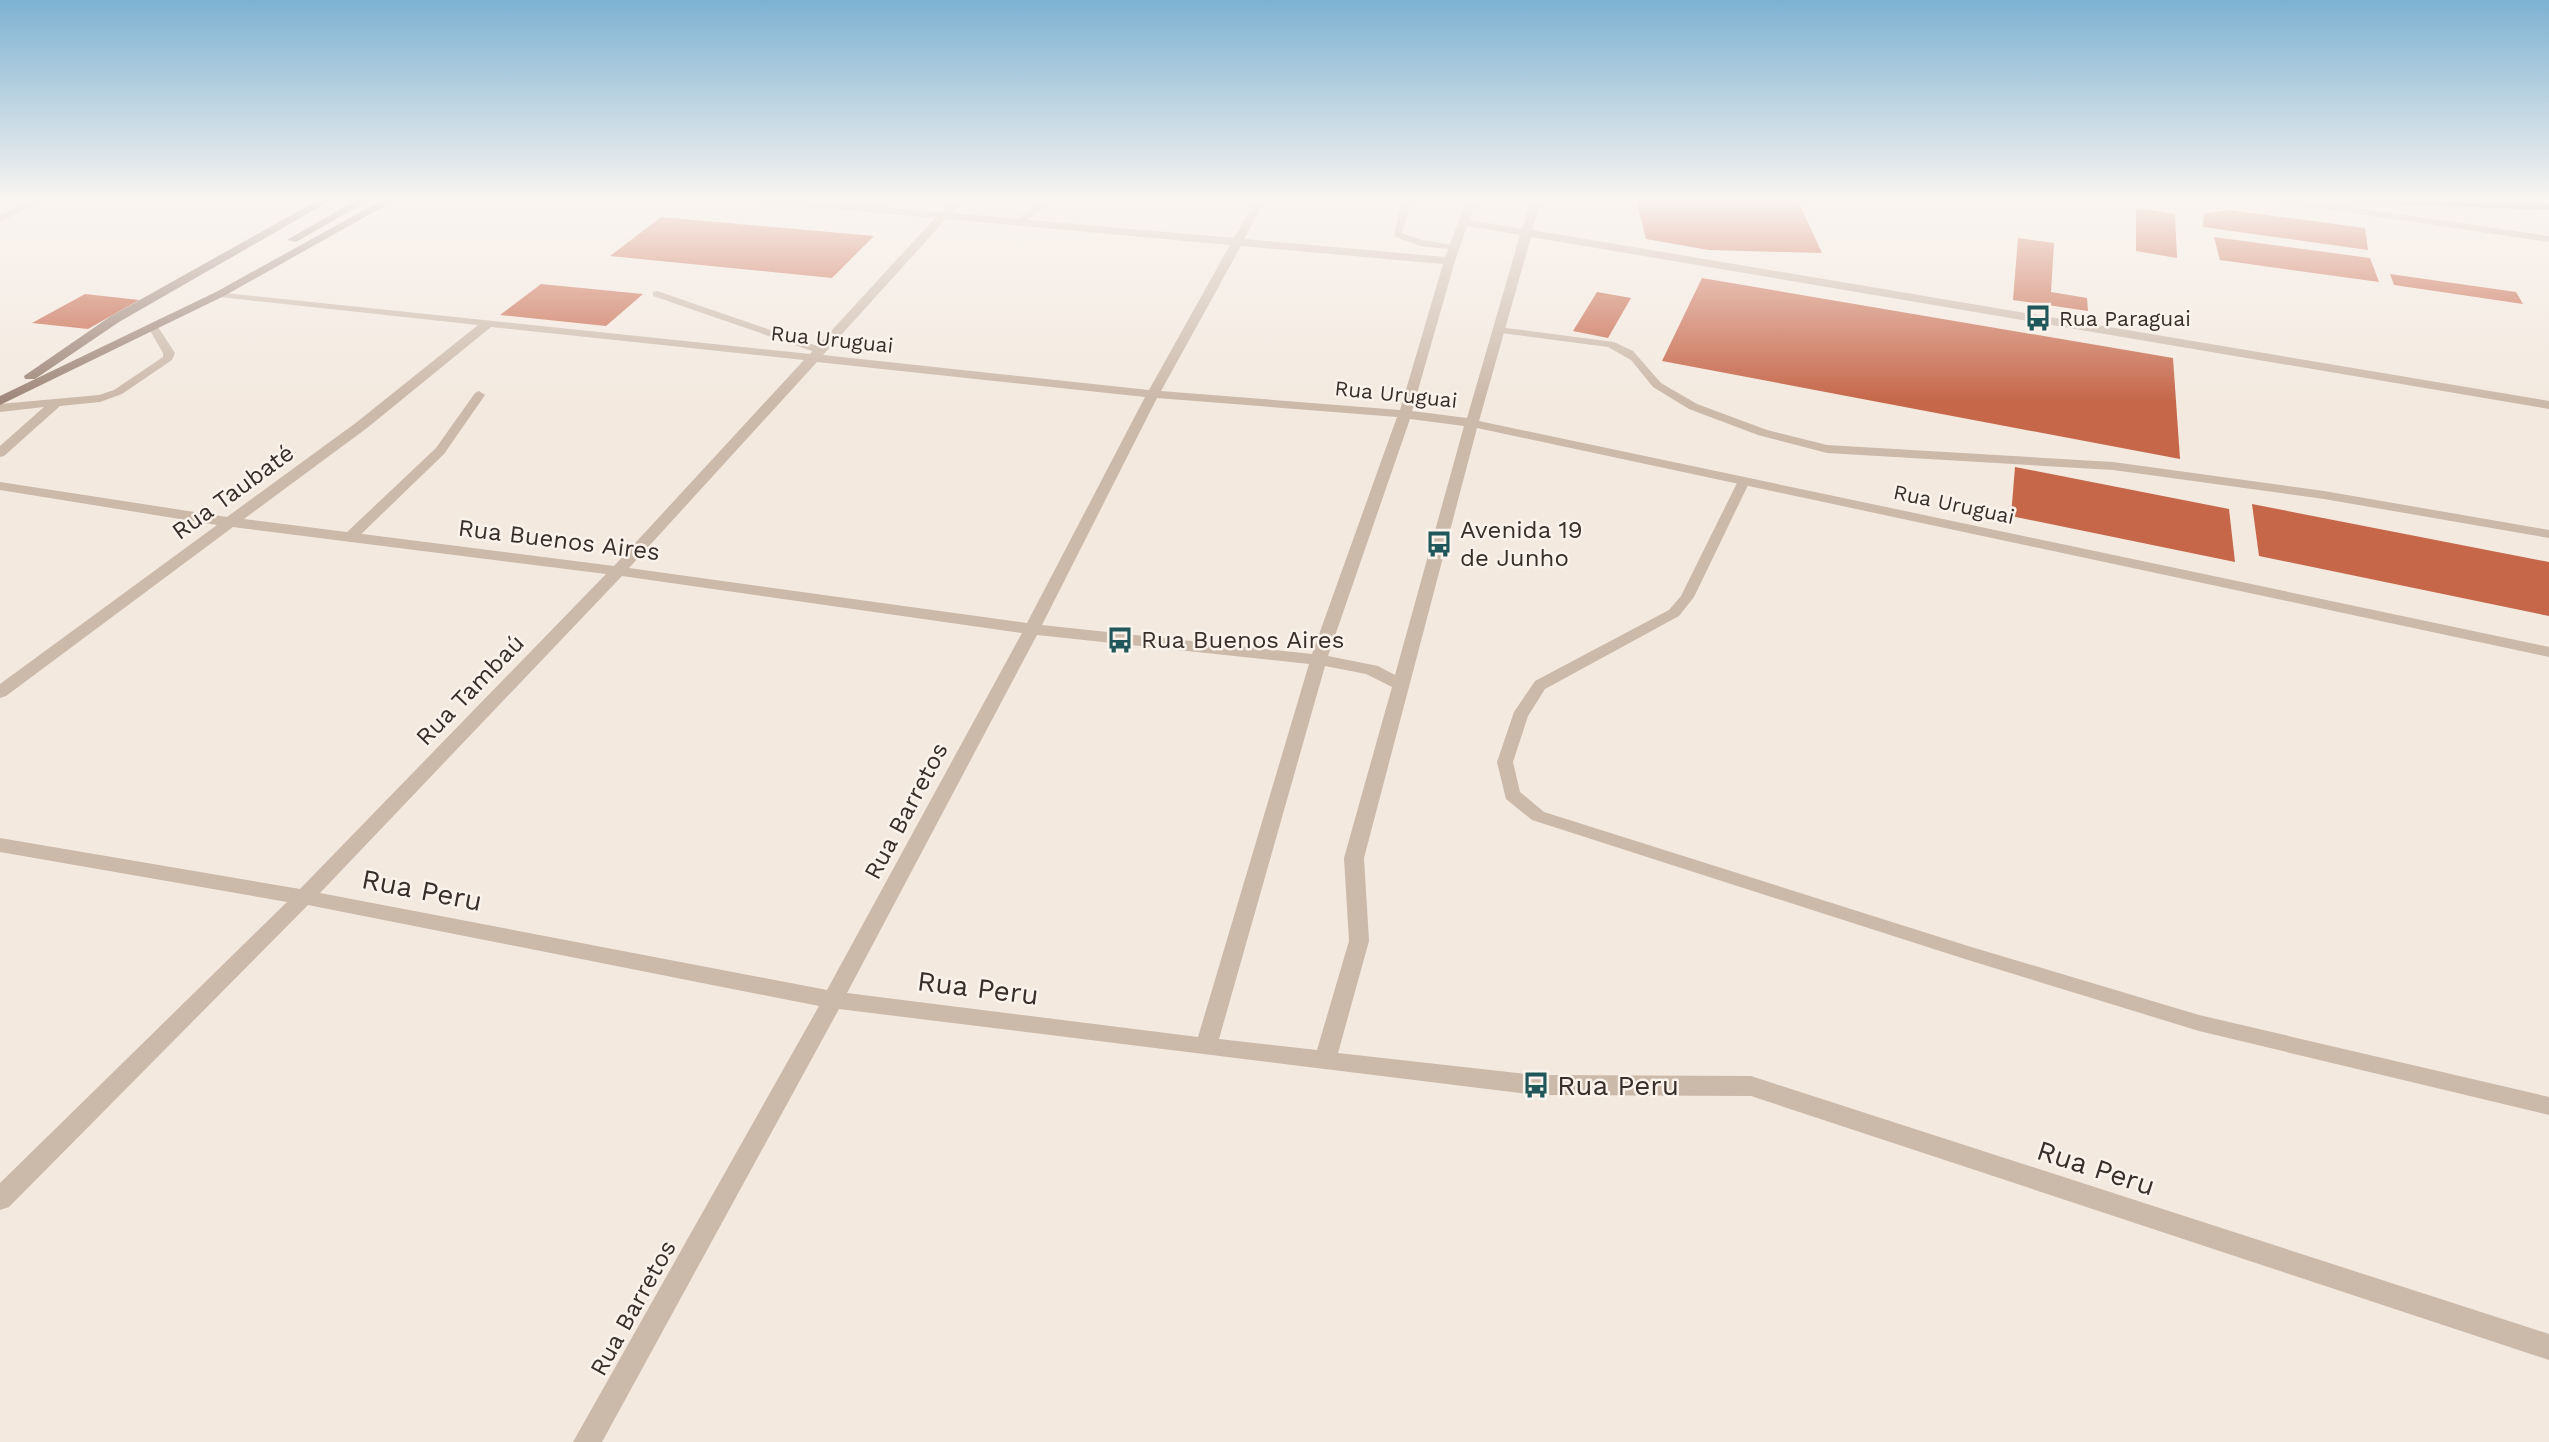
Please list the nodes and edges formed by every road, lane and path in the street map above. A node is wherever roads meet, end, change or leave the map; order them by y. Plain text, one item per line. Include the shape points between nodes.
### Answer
1 (208, 266) edge
2 (222, 266) edge
3 (247, 266) edge
4 (270, 266) edge
5 (897, 266) edge
6 (1224, 266) edge
7 (1448, 266) edge
8 (1516, 266) edge
9 (1734, 266) edge
10 (220, 294) junction
11 (657, 294) dead end
12 (488, 323) junction
13 (153, 327) junction
14 (1498, 330) junction
15 (815, 354) junction
16 (52, 362) junction
17 (74, 366) junction
18 (1153, 394) junction
19 (480, 395) dead end
20 (0, 399) edge
21 (56, 404) junction
22 (2549, 405) edge
23 (0, 408) edge
24 (1405, 414) junction
25 (1472, 424) junction
26 (0, 453) edge
27 (1744, 481) junction
28 (0, 486) edge
29 (229, 522) junction
30 (2549, 534) edge
31 (350, 537) junction
32 (618, 571) junction
33 (1032, 629) junction
34 (2549, 652) edge
35 (1318, 661) junction
36 (1401, 685) junction
37 (0, 692) edge
38 (0, 845) edge
39 (304, 897) junction
40 (833, 1000) junction
41 (1206, 1047) junction
42 (1325, 1061) junction
43 (2549, 1106) edge
44 (0, 1199) edge
45 (2549, 1347) edge
46 (587, 1442) edge

1 - 16 main road via 115,318
2 - 16 main road
3 - 17 main road
4 - 10 main road
5 - 15 street, Rua Tambaú
6 - 18 street, Rua Barretos
7 - 24 street
8 - 14 street
9 - 22 street
10 - 12 street, Rua Uruguai
10 - 13 main road
11 - 15 lane
12 - 15 street, Rua Uruguai
12 - 29 street, Rua Taubaté via 362,425
13 - 17 main road
13 - 21 lane via 169,353 165,362 118,392
14 - 25 street
14 - 30 lane via 1610,344 1635,356 1655,384 1685,402 1788,441 1827,449 2113,466 2324,495
15 - 18 street, Rua Uruguai
15 - 32 street, Rua Tambaú
16 - 20 main road
17 - 20 main road
18 - 24 street, Rua Uruguai
18 - 33 street, Rua Barretos
19 - 31 lane via 440,451
21 - 23 lane
21 - 26 lane
24 - 25 street, Rua Uruguai
24 - 35 street
25 - 27 street, Rua Uruguai
25 - 36 street
27 - 34 street, Rua Uruguai
27 - 43 lane via 1687,597 1674,613 1540,685 1520,716 1505,762 1512,795 1538,816 2199,1023
28 - 29 street, Rua Buenos Aires
29 - 31 street, Rua Buenos Aires
29 - 37 street, Rua Taubaté
31 - 32 street, Rua Buenos Aires
32 - 33 street, Rua Buenos Aires
32 - 39 street, Rua Tambaú
33 - 35 street, Rua Buenos Aires
33 - 40 street, Rua Barretos
35 - 36 street, Rua Buenos Aires via 1356,665
35 - 41 street
36 - 42 street via 1354,858 1359,941
38 - 39 street, Rua Peru
39 - 40 street, Rua Peru
39 - 44 street, Rua Tambaú
40 - 41 street, Rua Peru
40 - 46 street, Rua Barretos
41 - 42 street, Rua Peru
42 - 45 street, Rua Peru via 1536,1085 1751,1086

